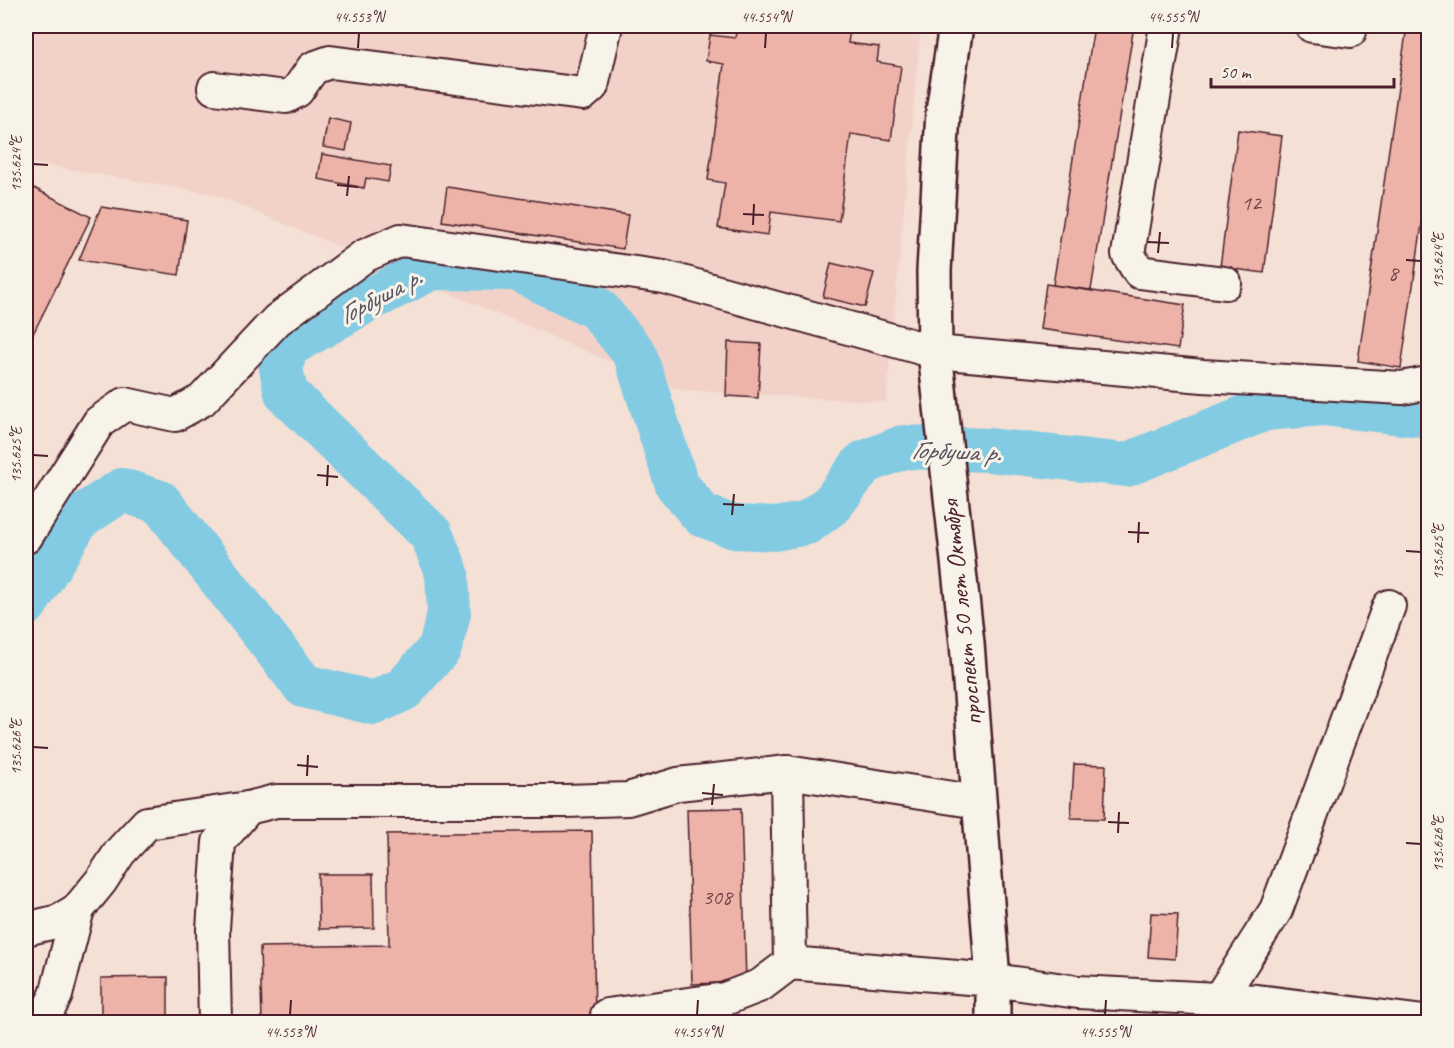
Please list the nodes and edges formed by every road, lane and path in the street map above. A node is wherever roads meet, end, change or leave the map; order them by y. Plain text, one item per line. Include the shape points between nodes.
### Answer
1 (606, 26) edge
2 (956, 26) edge
3 (1166, 26) edge
4 (1312, 26) edge
5 (1350, 31) dead end
6 (214, 88) dead end
7 (1225, 283) dead end
8 (935, 352) junction
9 (1428, 383) edge
10 (26, 537) edge
11 (1389, 606) dead end
12 (787, 772) junction
13 (978, 802) junction
14 (248, 808) junction
15 (78, 909) junction
16 (26, 929) edge
17 (790, 963) junction
18 (993, 980) junction
19 (1219, 999) junction
20 (1258, 1012) edge
21 (607, 1015) dead end
22 (42, 1023) edge
23 (215, 1023) edge
24 (993, 1023) edge
25 (1424, 1023) edge

1 - 6 street via 592,86 583,94 330,62 313,68 297,91 286,97
2 - 8 main road, проспект 50 лет Октября via 942,123 934,271
3 - 7 street via 1128,254 1139,272
4 - 5 street
8 - 9 street via 1203,376 1402,388
8 - 10 street via 664,277 401,240 364,256 277,320 202,399 175,415 125,404 99,422
8 - 13 main road, проспект 50 лет Октября via 967,643
11 - 19 street via 1276,910
12 - 13 street
12 - 14 street via 678,784 628,799 276,801
12 - 17 street
13 - 18 main road, проспект 50 лет Октября
14 - 15 street via 147,823
14 - 23 street via 219,842 213,928
15 - 16 street via 59,921
15 - 22 street via 56,995
17 - 18 street
17 - 21 street via 761,985 725,999
18 - 19 street via 1078,992
18 - 24 main road, проспект 50 лет Октября
19 - 20 street
20 - 25 street

